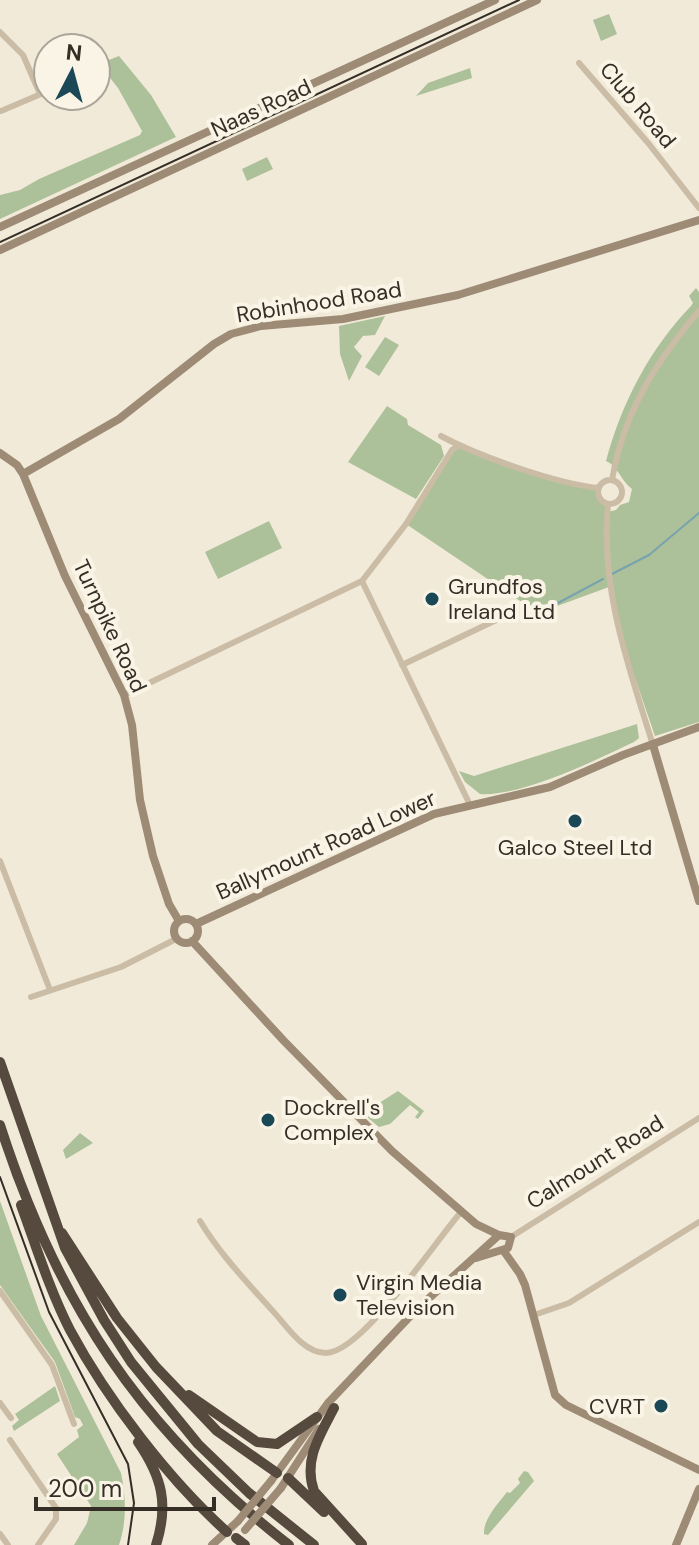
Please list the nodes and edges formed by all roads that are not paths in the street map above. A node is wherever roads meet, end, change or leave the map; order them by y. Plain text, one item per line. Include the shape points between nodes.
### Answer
1 (537, 0) edge
2 (491, 1) edge
3 (0, 32) edge
4 (579, 63) dead end
5 (32, 71) edge
6 (32, 97) edge
7 (1, 111) edge
8 (699, 208) edge
9 (699, 220) edge
10 (0, 227) edge
11 (0, 250) edge
12 (699, 311) edge
13 (441, 436) dead end
14 (458, 446) junction
15 (0, 453) edge
16 (23, 474) junction
17 (612, 480) junction
18 (599, 488) junction
19 (608, 504) junction
20 (362, 581) junction
21 (515, 611) dead end
22 (402, 665) junction
23 (124, 695) junction
24 (699, 727) edge
25 (653, 745) junction
26 (470, 805) junction
27 (0, 861) edge
28 (699, 901) edge
29 (179, 921) junction
30 (196, 924) junction
31 (176, 939) junction
32 (192, 941) junction
33 (50, 990) junction
34 (31, 997) dead end
35 (0, 1062) edge
36 (699, 1118) edge
37 (0, 1125) edge
38 (17, 1179) junction
39 (461, 1212) junction
40 (200, 1221) dead end
41 (699, 1222) edge
42 (476, 1224) junction
43 (61, 1231) junction
44 (499, 1235) junction
45 (511, 1237) junction
46 (503, 1250) junction
47 (476, 1258) junction
48 (0, 1291) edge
49 (534, 1315) junction
50 (69, 1329) junction
51 (171, 1382) junction
52 (347, 1384) junction
53 (0, 1403) edge
54 (334, 1408) junction
55 (317, 1417) junction
56 (11, 1418) dead end
57 (74, 1424) dead end
58 (10, 1440) dead end
59 (699, 1470) edge
60 (279, 1477) junction
61 (699, 1489) edge
62 (0, 1534) edge
63 (234, 1540) edge
64 (8, 1545) edge
65 (38, 1545) edge
66 (156, 1545) edge
67 (212, 1545) edge
68 (289, 1545) edge
69 (314, 1545) edge
70 (362, 1545) edge
71 (676, 1545) edge

1 - 11 street, Naas Road
2 - 10 street, Naas Road
3 - 5 street
4 - 8 street, Club Road
6 - 7 street
9 - 16 street, Robinhood Road via 458,295 343,319 268,325 231,334 119,419
12 - 17 street via 652,372 628,420
13 - 14 street
14 - 18 street
14 - 20 street
15 - 16 street, Turnpike Road
16 - 23 street, Turnpike Road via 65,576
17 - 18 street
17 - 19 street via 621,486 622,495
18 - 19 street
19 - 25 street via 605,549 611,598
20 - 22 street
20 - 23 street
21 - 22 street
22 - 26 street
23 - 29 street, Turnpike Road via 153,856
24 - 25 street, Ballymount Road Lower
25 - 26 street, Ballymount Road Lower via 550,787
25 - 28 street
26 - 30 street, Ballymount Road Lower via 434,814
27 - 33 street
29 - 30 street
29 - 31 street
30 - 32 street
31 - 32 street
31 - 33 street via 121,967
32 - 39 street via 372,1132
33 - 34 street
35 - 43 highway
36 - 45 street, Calmount Road
37 - 38 highway
38 - 50 highway via 19,1198
38 - 68 highway via 75,1303 126,1383 209,1478
39 - 40 street via 394,1299 347,1345 324,1353 302,1342 281,1321 229,1265
39 - 42 street
41 - 49 street via 569,1303
42 - 44 street
42 - 47 street via 487,1237
43 - 51 highway via 117,1318
43 - 69 highway via 97,1309 166,1407 226,1471
44 - 45 street
44 - 47 street
45 - 46 street
46 - 47 street
46 - 49 street via 520,1274
47 - 52 street via 416,1310
48 - 57 street via 52,1365
49 - 59 street via 560,1400
50 - 63 highway via 130,1422
50 - 66 highway via 158,1476 163,1509
51 - 55 highway via 257,1442 277,1444
51 - 60 highway via 217,1431
52 - 54 street
52 - 55 street
53 - 56 street
54 - 60 street
54 - 70 highway via 312,1453 310,1482
55 - 60 street
58 - 65 street via 56,1508 56,1519
60 - 63 street, bridge via 238,1521
60 - 63 street, bridge via 281,1488
60 - 70 highway
61 - 71 street
62 - 64 street
63 - 67 street

